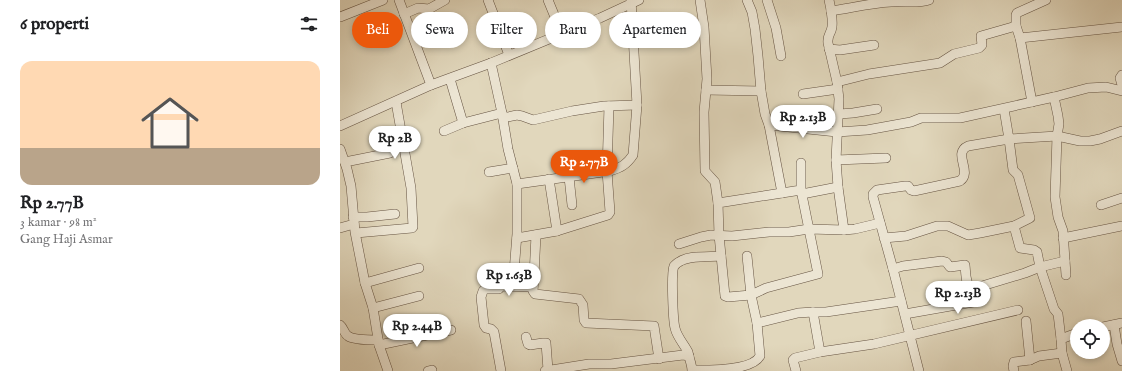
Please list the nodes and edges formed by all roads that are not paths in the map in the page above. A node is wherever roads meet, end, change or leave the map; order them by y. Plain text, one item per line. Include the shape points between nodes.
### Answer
1 (383, 0) edge
2 (399, 0) edge
3 (445, 0) edge
4 (488, 0) edge
5 (548, 0) edge
6 (700, 0) edge
7 (747, 0) edge
8 (767, 0) edge
9 (829, 0) edge
10 (1046, 0) edge
11 (634, 1) edge
12 (926, 1) edge
13 (1030, 4) edge
14 (831, 11) junction
15 (553, 12) edge
16 (404, 14) junction
17 (340, 17) edge
18 (601, 18) edge
19 (1016, 26) junction
20 (1122, 27) edge
21 (1020, 38) junction
22 (545, 41) edge
23 (874, 45) dead end
24 (829, 49) junction
25 (508, 55) junction
26 (781, 56) dead end
27 (491, 63) junction
28 (1122, 75) edge
29 (450, 79) junction
30 (431, 85) junction
31 (837, 85) junction
32 (1122, 85) edge
33 (706, 90) junction
34 (761, 91) junction
35 (1122, 91) edge
36 (803, 94) dead end
37 (1054, 97) junction
38 (396, 102) junction
39 (1032, 102) junction
40 (637, 105) junction
41 (609, 106) junction
42 (877, 109) dead end
43 (1004, 109) junction
44 (839, 114) junction
45 (503, 116) junction
46 (463, 123) junction
47 (769, 125) junction
48 (340, 126) edge
49 (444, 131) dead end
50 (1122, 131) edge
51 (837, 132) junction
52 (1056, 136) junction
53 (1009, 140) junction
54 (390, 153) dead end
55 (342, 156) edge
56 (886, 158) dead end
57 (836, 160) junction
58 (801, 164) dead end
59 (513, 168) junction
60 (607, 171) junction
61 (488, 172) dead end
62 (568, 176) junction
63 (549, 179) junction
64 (517, 184) junction
65 (838, 187) junction
66 (802, 192) junction
67 (782, 193) junction
68 (1122, 198) edge
69 (718, 203) junction
70 (1102, 204) dead end
71 (572, 205) dead end
72 (395, 214) dead end
73 (880, 223) junction
74 (354, 225) junction
75 (1014, 226) junction
76 (1122, 226) edge
77 (340, 228) edge
78 (809, 230) junction
79 (844, 230) junction
80 (557, 232) junction
81 (536, 235) junction
82 (719, 235) junction
83 (517, 238) junction
84 (884, 238) junction
85 (1063, 238) junction
86 (679, 244) dead end
87 (721, 256) junction
88 (747, 256) dead end
89 (1065, 261) junction
90 (1040, 267) junction
91 (419, 268) dead end
92 (893, 269) junction
93 (1066, 275) dead end
94 (534, 276) junction
95 (365, 283) junction
96 (533, 287) junction
97 (978, 287) junction
98 (751, 295) junction
99 (419, 296) dead end
100 (901, 301) junction
101 (373, 308) junction
102 (1018, 310) dead end
103 (813, 312) junction
104 (905, 314) junction
105 (1026, 321) dead end
106 (757, 323) junction
107 (1118, 324) edge
108 (340, 325) edge
109 (451, 330) dead end
110 (910, 335) junction
111 (1070, 336) edge
112 (526, 337) dead end
113 (1061, 339) junction
114 (379, 342) junction
115 (820, 352) junction
116 (1062, 353) junction
117 (689, 356) junction
118 (659, 359) junction
119 (1030, 360) junction
120 (1122, 361) edge
121 (612, 368) edge
122 (388, 371) edge
123 (501, 371) edge
124 (546, 371) edge
125 (692, 371) edge
126 (796, 371) edge
127 (919, 371) edge
128 (1014, 371) edge
129 (1067, 371) edge

1 - 17 street
2 - 16 street
3 - 16 street via 429,9 418,8
4 - 25 street
5 - 15 street
6 - 33 street via 705,44
7 - 34 street via 755,28
8 - 26 street
9 - 14 street
10 - 13 street
11 - 18 street
11 - 40 street
12 - 14 street via 891,2
13 - 19 street via 1016,14
14 - 24 street
16 - 30 street
19 - 21 street
19 - 31 street via 981,36 982,45 979,48 954,54 940,63 869,74
20 - 21 street
21 - 39 street
22 - 25 street
23 - 24 street
24 - 31 street
25 - 27 street
27 - 29 street
27 - 45 street
28 - 32 street
29 - 30 street
29 - 46 street
30 - 38 street
31 - 36 street
31 - 44 street
33 - 34 street
33 - 69 street via 705,171 715,182
34 - 47 street
35 - 37 street via 1106,87 1088,88
37 - 39 street
37 - 52 street via 1059,124
38 - 48 street
38 - 74 street via 411,188 414,226 412,228
39 - 43 street
40 - 41 street
40 - 60 street via 633,155 623,166
41 - 45 street via 532,120 522,116
41 - 60 street
42 - 44 street
43 - 51 street via 960,118 921,118 894,126
43 - 53 street
44 - 51 street
45 - 46 street
45 - 59 street
46 - 49 street
47 - 51 street
47 - 67 street
50 - 52 street via 1090,141
51 - 57 street
52 - 53 street
52 - 85 street via 1055,197
53 - 73 street via 963,148 961,154 965,174 960,182 914,191 905,186 874,191 873,198
53 - 75 street via 1013,170 1018,175 1030,218
54 - 55 street
55 - 74 street via 351,186
56 - 57 street
57 - 65 street
58 - 66 street
59 - 61 street
59 - 64 street
60 - 62 street
60 - 80 street via 610,212 608,215
62 - 63 street
62 - 71 street
63 - 64 street
63 - 80 street
64 - 83 street
65 - 66 street
65 - 79 street
66 - 67 street
66 - 78 street
67 - 69 street
68 - 70 street
69 - 82 street
72 - 74 street via 367,217
73 - 79 street
73 - 84 street
74 - 77 street
74 - 95 street
75 - 84 street via 968,235 948,226 937,226 906,236
75 - 90 street via 1020,248 1037,252
76 - 85 street
78 - 79 street
78 - 82 street
78 - 98 street via 818,274 766,288
80 - 81 street
81 - 83 street
81 - 94 street
82 - 86 street
82 - 87 street
83 - 94 street via 514,272
84 - 92 street
85 - 89 street
87 - 98 street via 725,296
87 - 117 street via 687,258 674,266 674,325
88 - 98 street
89 - 90 street
89 - 93 street
90 - 97 street
90 - 113 street via 1058,314
91 - 95 street
92 - 97 street via 942,261 950,267 965,265 969,286 972,289
92 - 100 street
94 - 96 street
95 - 101 street
96 - 118 street via 535,294 579,299 586,323 654,326
96 - 123 street via 503,286 499,290 482,291 484,325 494,332
97 - 104 street via 979,301
98 - 106 street
99 - 101 street
100 - 103 street
100 - 104 street
101 - 114 street
102 - 110 street
103 - 106 street
103 - 115 street
104 - 110 street
105 - 119 street
106 - 125 street via 760,356 754,363 723,371
107 - 120 street via 1116,344
108 - 114 street via 349,337
109 - 114 street
110 - 115 street via 874,344
110 - 127 street
111 - 113 street
112 - 124 street via 530,345 546,344
113 - 116 street
114 - 122 street
115 - 126 street via 794,358
116 - 119 street
116 - 129 street
117 - 118 street
117 - 125 street
118 - 121 street
119 - 128 street via 1014,362
121 - 124 street via 589,364

